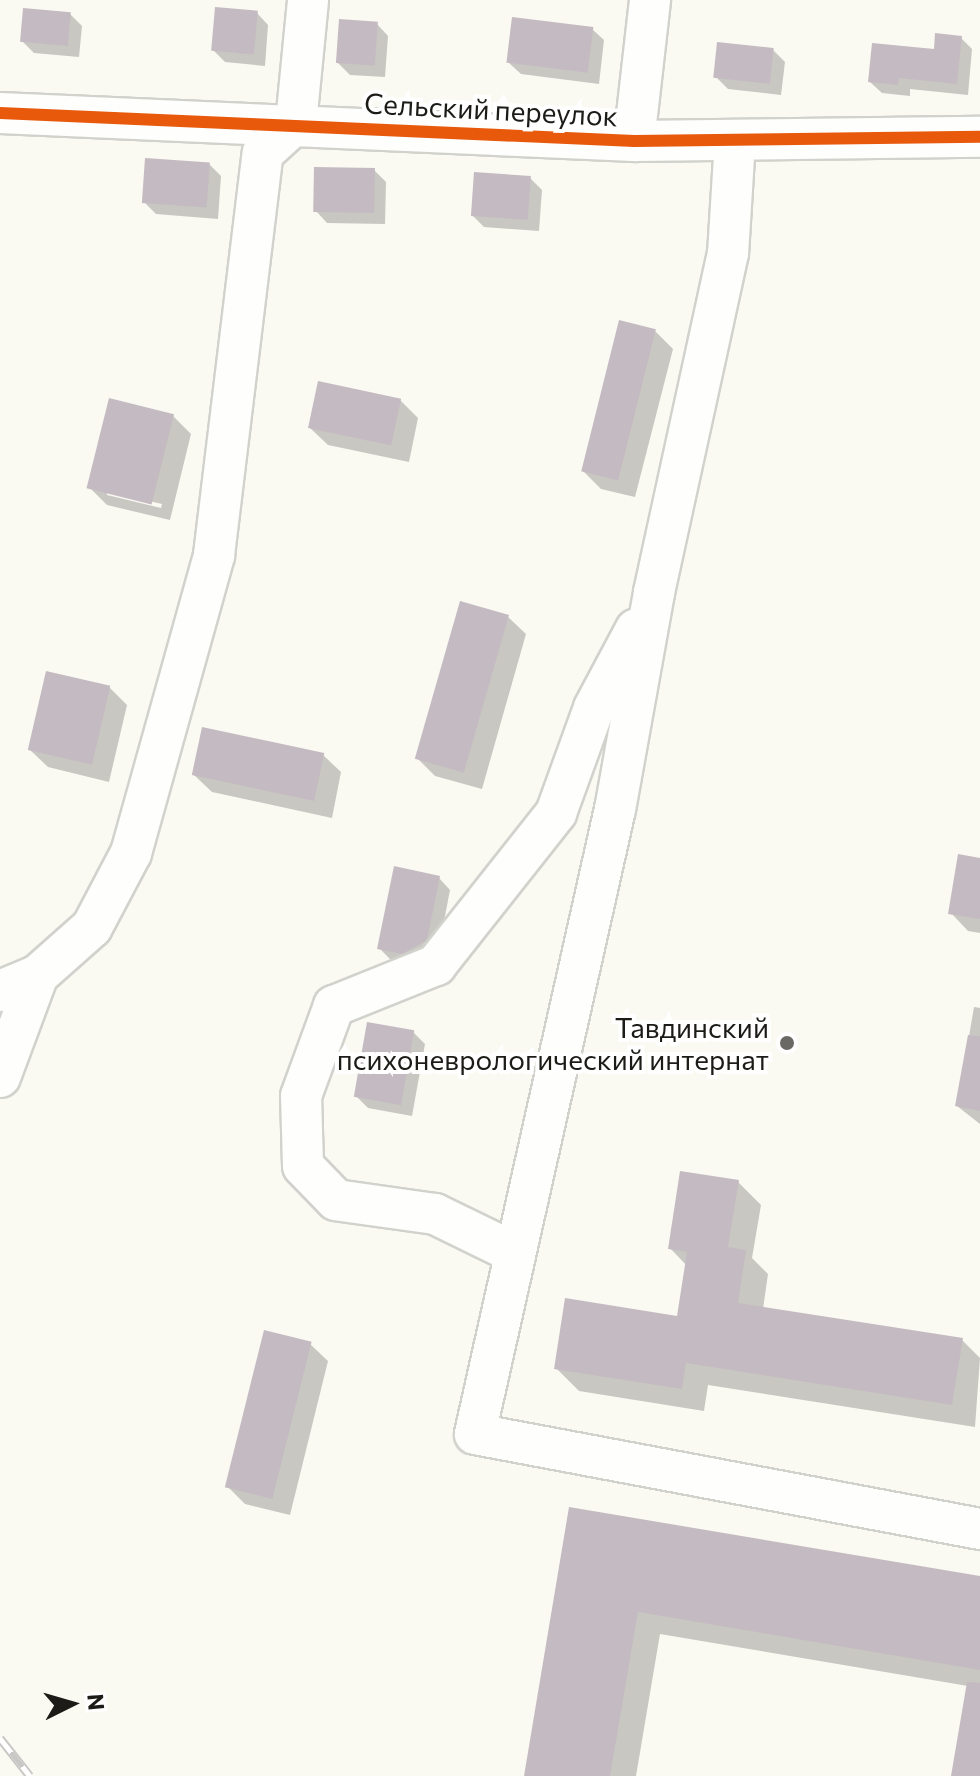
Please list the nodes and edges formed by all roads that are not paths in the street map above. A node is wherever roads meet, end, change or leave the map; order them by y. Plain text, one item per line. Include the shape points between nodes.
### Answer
1 (308, 0) edge
2 (650, 0) edge
3 (0, 113) edge
4 (296, 123) junction
5 (980, 137) edge
6 (735, 140) junction
7 (634, 141) junction
8 (654, 593) junction
9 (38, 975) junction
10 (0, 991) edge
11 (0, 1077) edge
12 (513, 1252) junction
13 (980, 1529) edge

1 - 4 street
2 - 7 street
3 - 4 street, Сельский переулок
4 - 7 street, Сельский переулок
4 - 9 street via 263,153 214,555 131,853 92,927
5 - 6 street, Сельский переулок
6 - 7 street, Сельский переулок
6 - 8 street via 728,253
8 - 12 street via 615,809
8 - 12 street via 594,708 556,813 436,965 334,1006 301,1096 303,1166 336,1200 435,1214
9 - 10 street
9 - 11 street
12 - 13 street via 475,1434

